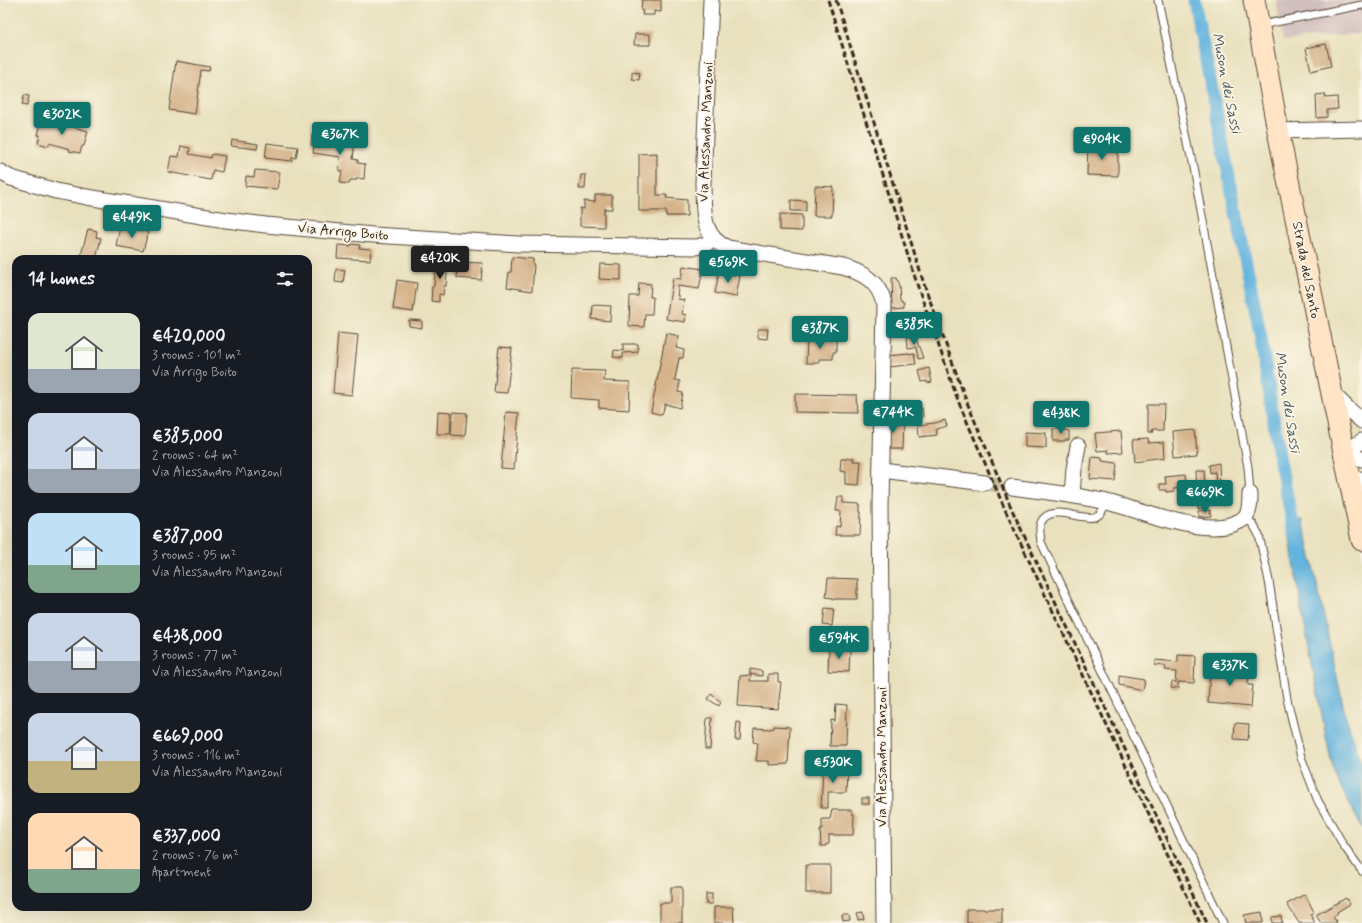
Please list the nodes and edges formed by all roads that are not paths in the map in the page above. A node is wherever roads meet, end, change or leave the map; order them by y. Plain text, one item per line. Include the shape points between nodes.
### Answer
1 (711, 0) edge
2 (1158, 0) edge
3 (1254, 0) edge
4 (1362, 5) edge
5 (1259, 25) junction
6 (1362, 129) edge
7 (1278, 131) junction
8 (0, 172) edge
9 (713, 239) junction
10 (1331, 392) junction
11 (1362, 421) edge
12 (1362, 441) edge
13 (1078, 446) dead end
14 (1353, 457) edge
15 (881, 470) junction
16 (1362, 479) edge
17 (985, 483) tunnel mouth
18 (1012, 487) tunnel mouth
19 (1250, 494) joint
20 (1072, 495) junction
21 (1354, 499) junction
22 (1105, 502) junction
23 (1245, 518) junction
24 (1362, 540) edge
25 (1362, 871) edge
26 (884, 923) edge
27 (1223, 923) edge

1 - 9 street, Via Alessandro Manzoni via 703,183 706,227
2 - 19 lane via 1196,187 1248,467
3 - 5 main road, Strada del Santo
4 - 5 lane
5 - 7 main road, Strada del Santo
6 - 7 street
7 - 10 main road, Strada del Santo
8 - 9 street, Via Arrigo Boito via 11,178 56,191 87,197 290,228 519,244 697,247
9 - 15 street, Via Alessandro Manzoni via 728,248 852,270 870,279 878,288 882,295 884,312
10 - 11 street
10 - 14 main road, Strada del Santo
12 - 14 street via 1356,445
13 - 20 street
14 - 21 main road, Strada del Santo
15 - 17 street
15 - 26 street, Via Alessandro Manzoni
16 - 21 street
18 - 20 street
19 - 23 street
20 - 22 street
21 - 24 main road, Strada del Santo
22 - 23 street via 1194,526 1225,526
22 - 27 lane via 1104,509 1099,515 1092,517 1050,513 1040,524 1041,542
23 - 25 lane via 1253,524 1259,535 1269,581 1287,699 1301,757 1318,801

